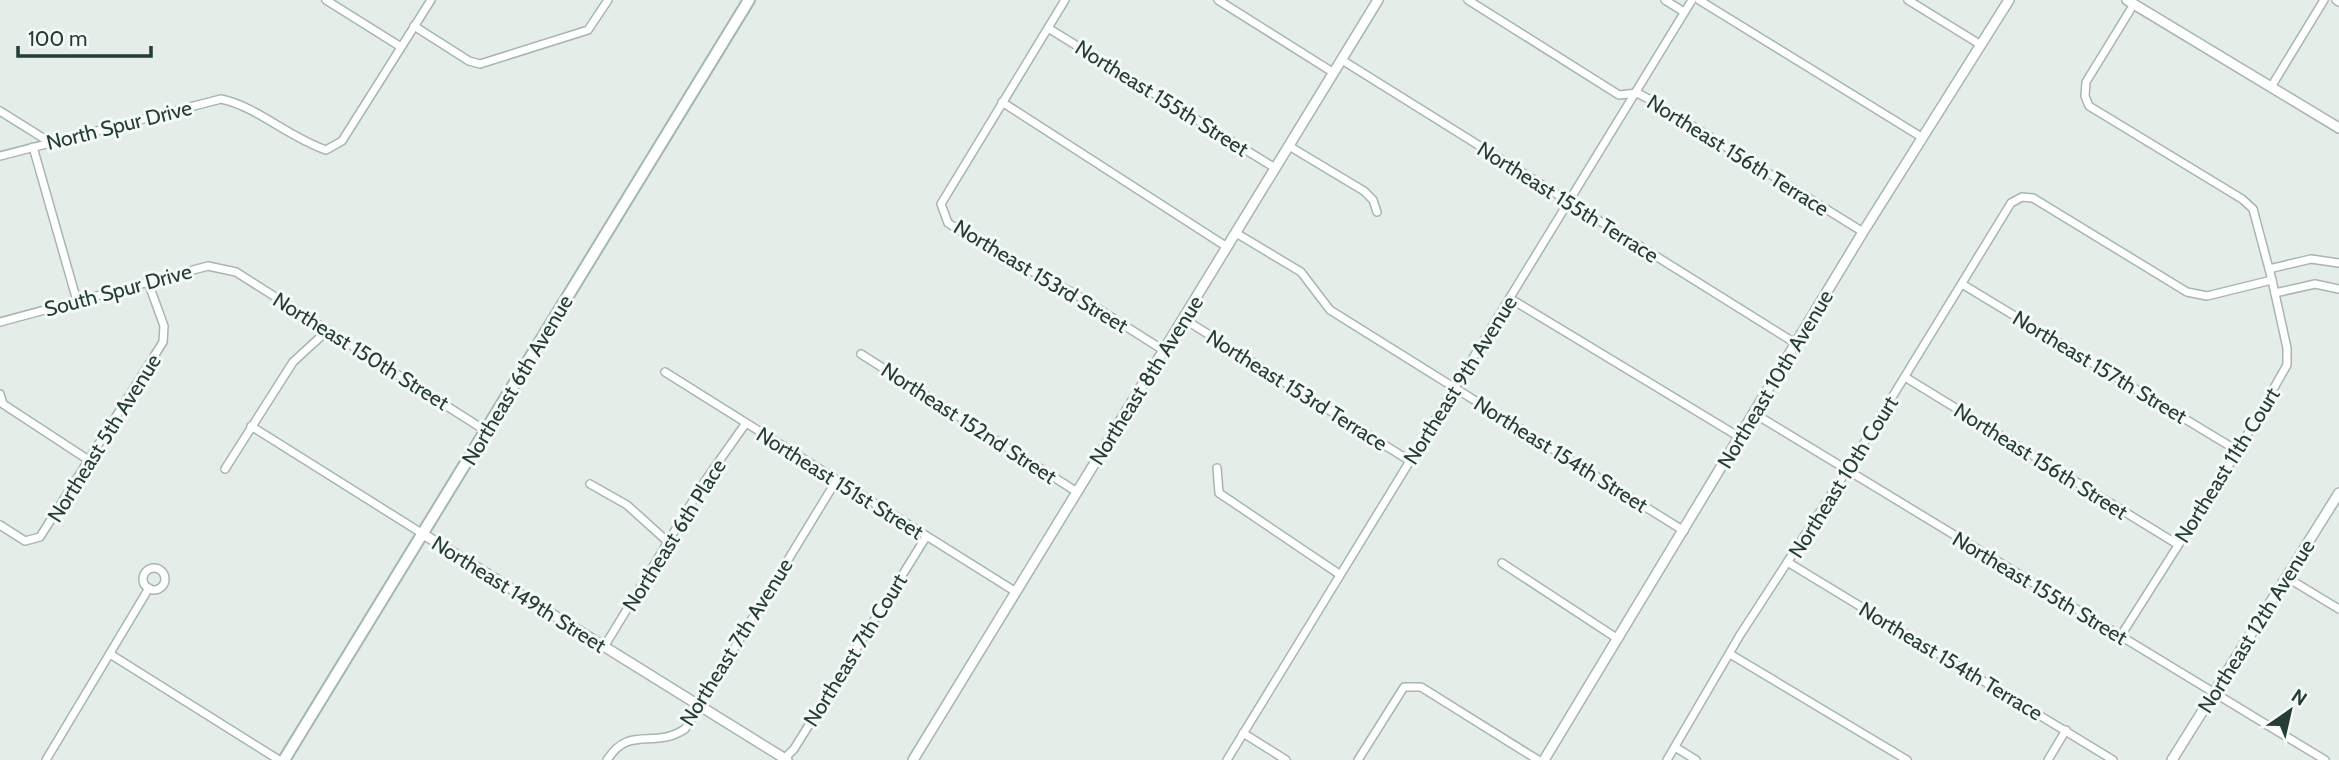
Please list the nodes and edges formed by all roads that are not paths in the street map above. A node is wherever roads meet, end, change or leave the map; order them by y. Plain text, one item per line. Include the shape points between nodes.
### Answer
1 (326, 0) edge
2 (431, 0) edge
3 (608, 0) edge
4 (749, 0) edge
5 (1065, 0) edge
6 (1218, 0) edge
7 (1378, 0) edge
8 (1468, 0) edge
9 (1665, 0) edge
10 (1692, 0) edge
11 (1699, 0) edge
12 (1908, 0) edge
13 (2009, 0) edge
14 (2323, 0) edge
15 (2130, 2) edge
16 (1685, 12) junction
17 (414, 26) junction
18 (1048, 28) junction
19 (1981, 45) junction
20 (401, 47) junction
21 (1342, 60) junction
22 (1334, 73) junction
23 (2271, 86) junction
24 (1637, 93) junction
25 (1002, 102) junction
26 (0, 111) edge
27 (2339, 128) edge
28 (1923, 138) junction
29 (51, 143) junction
30 (1289, 146) junction
31 (33, 147) junction
32 (0, 156) edge
33 (1275, 168) junction
34 (1568, 202) junction
35 (1377, 212) dead end
36 (1863, 232) junction
37 (1236, 233) junction
38 (1227, 247) junction
39 (2339, 263) edge
40 (2269, 269) junction
41 (236, 272) joint
42 (2272, 280) junction
43 (148, 282) junction
44 (1962, 284) junction
45 (2339, 289) edge
46 (2275, 293) junction
47 (1511, 299) junction
48 (77, 301) junction
49 (1184, 319) junction
50 (0, 322) edge
51 (328, 330) junction
52 (1795, 343) junction
53 (1163, 350) junction
54 (861, 354) dead end
55 (665, 372) dead end
56 (1905, 377) junction
57 (1455, 388) junction
58 (0, 394) edge
59 (1755, 414) junction
60 (746, 424) junction
61 (251, 426) junction
62 (486, 430) junction
63 (1741, 438) junction
64 (2238, 451) junction
65 (90, 461) junction
66 (1410, 461) junction
67 (1217, 468) dead end
68 (225, 469) dead end
69 (1847, 470) junction
70 (836, 481) junction
71 (590, 484) dead end
72 (1077, 492) junction
73 (2339, 493) edge
74 (0, 525) edge
75 (1684, 531) junction
76 (423, 534) junction
77 (926, 537) junction
78 (668, 542) junction
79 (2177, 544) junction
80 (1789, 563) junction
81 (1502, 564) dead end
82 (1339, 573) junction
83 (2287, 577) junction
84 (149, 588) dead end
85 (1016, 592) junction
86 (2339, 609) edge
87 (2120, 637) junction
88 (1618, 639) junction
89 (604, 647) junction
90 (110, 654) junction
91 (1730, 654) junction
92 (2214, 693) junction
93 (698, 706) junction
94 (2067, 730) junction
95 (1243, 733) junction
96 (1675, 747) junction
97 (785, 759) edge
98 (46, 760) edge
99 (281, 760) edge
100 (607, 760) edge
101 (913, 760) edge
102 (1227, 760) edge
103 (1286, 760) edge
104 (1358, 760) edge
105 (1541, 760) edge
106 (1667, 760) edge
107 (1696, 760) edge
108 (1907, 760) edge
109 (2048, 760) edge
110 (2113, 760) edge
111 (2172, 760) edge
112 (2325, 760) edge

1 - 20 street
2 - 17 street
3 - 17 street via 588,30 480,64
4 - 62 main road, Northeast 6th Avenue
5 - 18 street
6 - 22 street
7 - 21 street, Northeast 8th Avenue
8 - 24 street, Northeast 156th Terrace via 1619,95
9 - 16 street
10 - 16 street, Northeast 9th Avenue
11 - 28 street
12 - 19 street
13 - 19 street, Northeast 10th Avenue
14 - 23 street
15 - 23 street
15 - 40 street, Northeast 11th Court via 2087,82 2089,106 2242,199 2253,209
16 - 24 street, Northeast 9th Avenue
17 - 20 street
18 - 25 street
18 - 33 street, Northeast 155th Street
19 - 28 street, Northeast 10th Avenue
20 - 29 street, North Spur Drive via 342,141 326,150 300,141 237,102 221,99
21 - 22 street, Northeast 8th Avenue
21 - 34 street, Northeast 155th Terrace
22 - 30 street, Northeast 8th Avenue
23 - 27 street
24 - 34 street, Northeast 9th Avenue
24 - 36 street, Northeast 156th Terrace
25 - 38 street
25 - 53 street, Northeast 153rd Street via 947,189 941,204 948,223
26 - 29 street
28 - 36 street, Northeast 10th Avenue
29 - 31 street, North Spur Drive
30 - 33 street, Northeast 8th Avenue
30 - 35 street via 1364,191
31 - 32 street, North Spur Drive
31 - 48 street
33 - 37 street, Northeast 8th Avenue
34 - 47 street, Northeast 9th Avenue
34 - 52 street, Northeast 155th Terrace
36 - 52 street, Northeast 10th Avenue
37 - 38 street, Northeast 8th Avenue
37 - 57 street, Northeast 154th Street via 1301,272 1330,310
38 - 49 street, Northeast 8th Avenue
39 - 40 street via 2311,259
40 - 42 street, Northeast 11th Court
41 - 43 street, South Spur Drive via 208,266
41 - 51 street, Northeast 150th Street
42 - 44 street, Northeast 10th Court via 2207,296 2187,292 2033,198 2022,197 2011,203
42 - 46 street, Northeast 11th Court
43 - 48 street, South Spur Drive
43 - 65 street, Northeast 5th Avenue via 164,326 163,342
44 - 56 street, Northeast 10th Court
44 - 64 street, Northeast 157th Street
45 - 46 street via 2315,284
46 - 64 street, Northeast 11th Court via 2287,365
47 - 57 street, Northeast 9th Avenue
47 - 63 street
48 - 50 street, South Spur Drive
49 - 53 street, Northeast 8th Avenue
49 - 66 street, Northeast 153rd Terrace
51 - 61 street via 293,362
51 - 62 street, Northeast 150th Street
52 - 59 street, Northeast 10th Avenue
53 - 72 street, Northeast 8th Avenue
54 - 72 street, Northeast 152nd Street
55 - 60 street, Northeast 151st Street
56 - 69 street, Northeast 10th Court
56 - 79 street, Northeast 156th Street
57 - 66 street, Northeast 9th Avenue
57 - 75 street, Northeast 154th Street
58 - 65 street via 4,404
59 - 63 street, Northeast 10th Avenue
59 - 69 street, Northeast 155th Street
60 - 70 street, Northeast 151st Street
60 - 78 street, Northeast 6th Place
61 - 68 street
61 - 76 street, Northeast 149th Street
62 - 76 main road, Northeast 6th Avenue
63 - 75 street, Northeast 10th Avenue
64 - 79 street, Northeast 11th Court
65 - 74 street, Northeast 5th Avenue via 40,537 25,541
66 - 82 street, Northeast 9th Avenue
67 - 82 street via 1219,493
69 - 80 street, Northeast 10th Court
69 - 87 street, Northeast 155th Street
70 - 77 street, Northeast 151st Street
70 - 93 street, Northeast 7th Avenue
71 - 78 street via 627,505
72 - 85 street, Northeast 8th Avenue
73 - 83 street, Northeast 12th Avenue
75 - 88 street, Northeast 10th Avenue
76 - 89 street, Northeast 149th Street
76 - 99 main road, Northeast 6th Avenue
77 - 85 street, Northeast 151st Street
77 - 97 street, Northeast 7th Court
78 - 89 street, Northeast 6th Place
79 - 87 street, Northeast 11th Court
80 - 91 street, Northeast 10th Court
80 - 94 street, Northeast 154th Terrace
81 - 88 street
82 - 95 street, Northeast 9th Avenue
83 - 86 street
83 - 92 street, Northeast 12th Avenue
84 - 90 street
85 - 101 street, Northeast 8th Avenue
87 - 92 street, Northeast 155th Street
88 - 105 street, Northeast 10th Avenue
89 - 93 street, Northeast 149th Street
90 - 98 street
90 - 99 street
91 - 96 street, Northeast 10th Court
91 - 108 street
92 - 111 street, Northeast 12th Avenue
92 - 112 street, Northeast 155th Street
93 - 97 street, Northeast 149th Street
93 - 100 street, Northeast 7th Avenue via 685,729 672,737 617,745
94 - 109 street
94 - 110 street, Northeast 154th Terrace
95 - 102 street, Northeast 9th Avenue
95 - 103 street
96 - 106 street, Northeast 10th Court
96 - 107 street
104 - 105 street via 1404,687 1421,687

